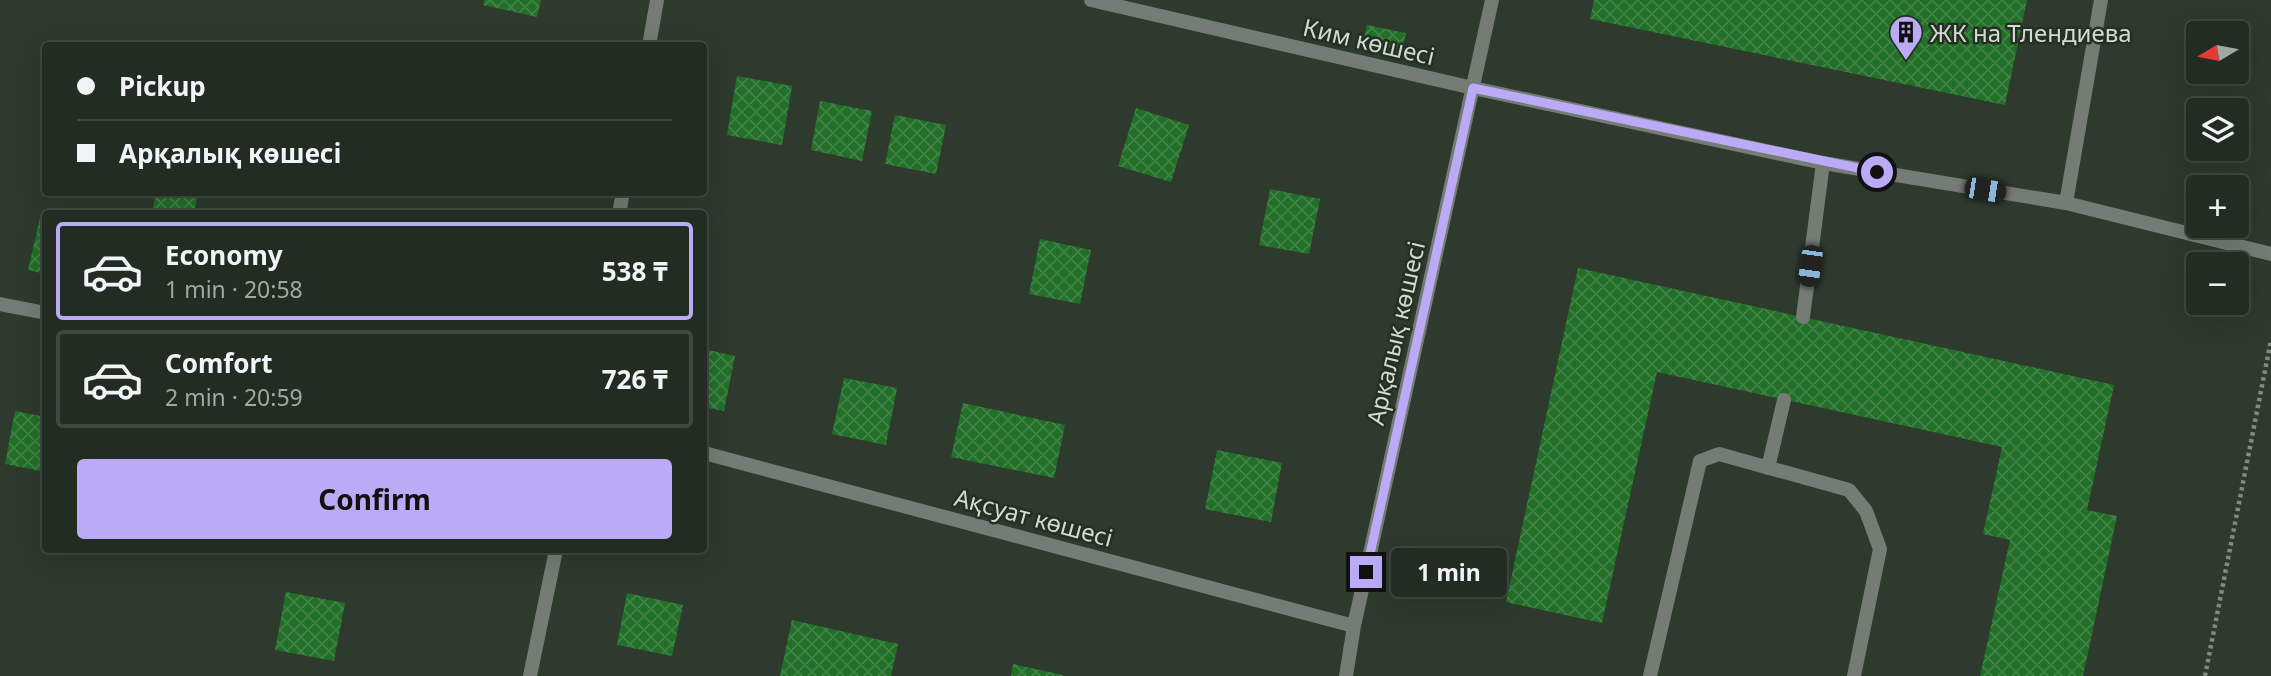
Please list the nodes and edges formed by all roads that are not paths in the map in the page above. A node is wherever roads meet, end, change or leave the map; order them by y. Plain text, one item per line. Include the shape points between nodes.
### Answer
1 (657, 0) edge
2 (1091, 0) edge
3 (1492, 0) edge
4 (2101, 0) edge
5 (650, 42) edge
6 (1473, 88) junction
7 (1823, 163) junction
8 (2066, 203) junction
9 (2271, 254) edge
10 (0, 304) edge
11 (42, 312) edge
12 (1803, 317) dead end
13 (1784, 400) dead end
14 (707, 454) edge
15 (1768, 468) junction
16 (555, 553) edge
17 (1354, 625) junction
18 (530, 676) edge
19 (1346, 676) edge
20 (1650, 676) edge
21 (1854, 676) edge

1 - 5 street
2 - 6 street, Ким көшесі
3 - 6 street, Арқалық көшесі
4 - 8 street
6 - 7 street, Ким көшесі
6 - 17 street, Арқалық көшесі
7 - 8 street, Ким көшесі
7 - 12 street
8 - 9 street, Ким көшесі
10 - 11 street
13 - 15 street
14 - 17 street, Ақсуат көшесі
15 - 20 street via 1719,454 1700,461
15 - 21 street via 1849,490 1866,511 1880,549
16 - 18 street
17 - 19 street, Арқалық көшесі

